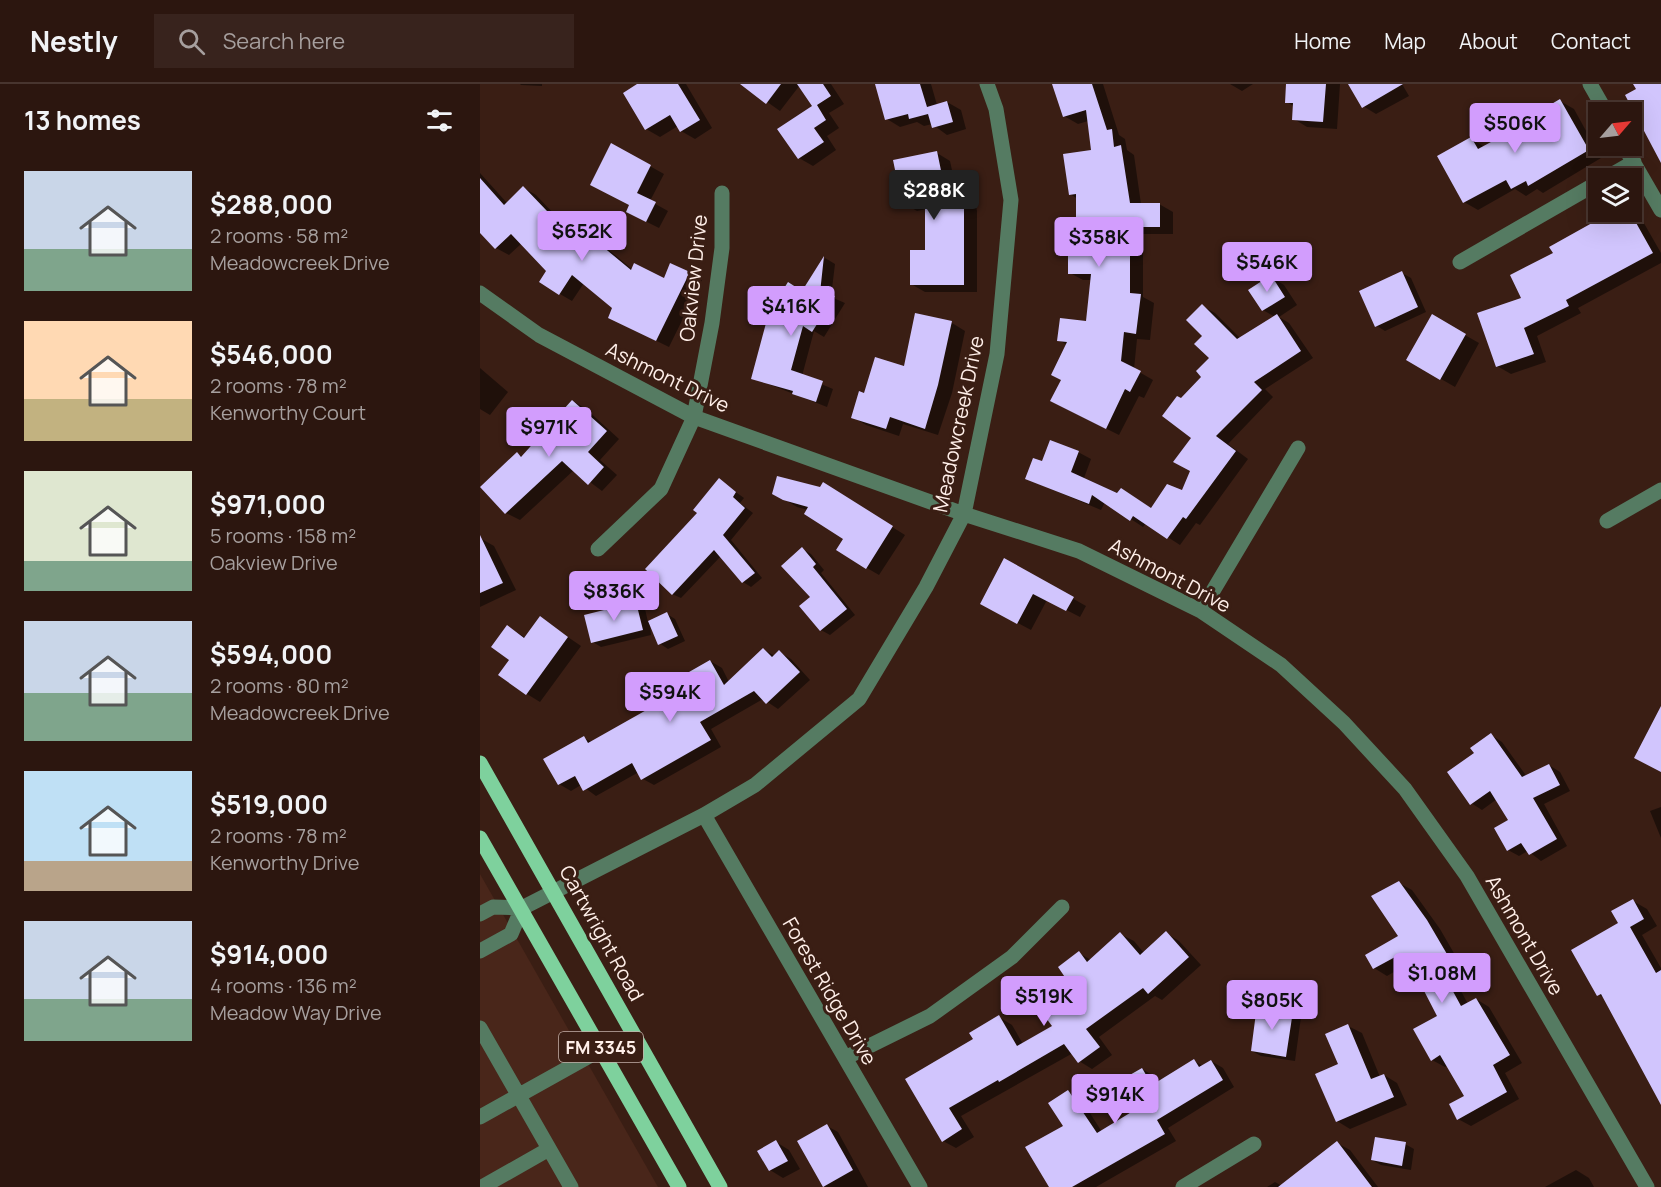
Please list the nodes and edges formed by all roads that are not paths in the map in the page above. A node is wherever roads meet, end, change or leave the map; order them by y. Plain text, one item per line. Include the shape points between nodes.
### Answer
1 (987, 84) edge
2 (1590, 84) edge
3 (1600, 102) edge
4 (1630, 156) edge
5 (1634, 162) junction
6 (1624, 168) edge
7 (1588, 188) edge
8 (722, 194) dead end
9 (1661, 210) edge
10 (1460, 262) dead end
11 (480, 293) edge
12 (694, 417) junction
13 (1298, 448) dead end
14 (1661, 490) edge
15 (964, 514) junction
16 (1607, 521) dead end
17 (598, 549) dead end
18 (1201, 610) junction
19 (480, 763) edge
20 (704, 815) junction
21 (480, 838) edge
22 (554, 890) junction
23 (1062, 907) dead end
24 (522, 908) junction
25 (480, 914) edge
26 (480, 951) edge
27 (480, 1028) edge
28 (484, 1045) edge
29 (602, 1049) junction
30 (845, 1058) junction
31 (519, 1096) junction
32 (480, 1117) edge
33 (1254, 1144) dead end
34 (549, 1149) junction
35 (482, 1187) edge
36 (571, 1187) edge
37 (679, 1187) edge
38 (720, 1187) edge
39 (920, 1187) edge
40 (1183, 1187) edge
41 (1647, 1187) edge

1 - 15 street, Meadowcreek Drive via 996,109 1011,200 997,354
2 - 3 street
4 - 5 street
5 - 6 street
5 - 9 street
7 - 10 street
8 - 12 street, Oakview Drive via 719,269
11 - 12 street, Ashmont Drive via 539,335
12 - 15 street, Ashmont Drive
12 - 17 street, Oakview Drive via 661,489
13 - 18 street
14 - 16 street
15 - 18 street, Ashmont Drive via 1079,551
15 - 20 street, Meadowcreek Drive via 859,699 755,785
18 - 41 street, Ashmont Drive via 1281,665 1344,723 1405,789 1467,876
19 - 22 main road, Cartwright Road / FM 3345
20 - 22 street, Meadowcreek Drive
20 - 30 street, Forest Ridge Drive
21 - 24 main road, FM 3345
22 - 24 street, Meadowcreek Drive
22 - 38 main road, Cartwright Road / FM 3345
23 - 30 street via 1012,957 930,1016
24 - 25 street via 493,907
24 - 26 street via 511,934
24 - 29 main road, FM 3345
27 - 28 street
28 - 31 street
29 - 31 street
29 - 37 main road, FM 3345
30 - 39 street, Forest Ridge Drive
31 - 32 street
31 - 34 street
33 - 40 street
34 - 35 street
34 - 36 street

